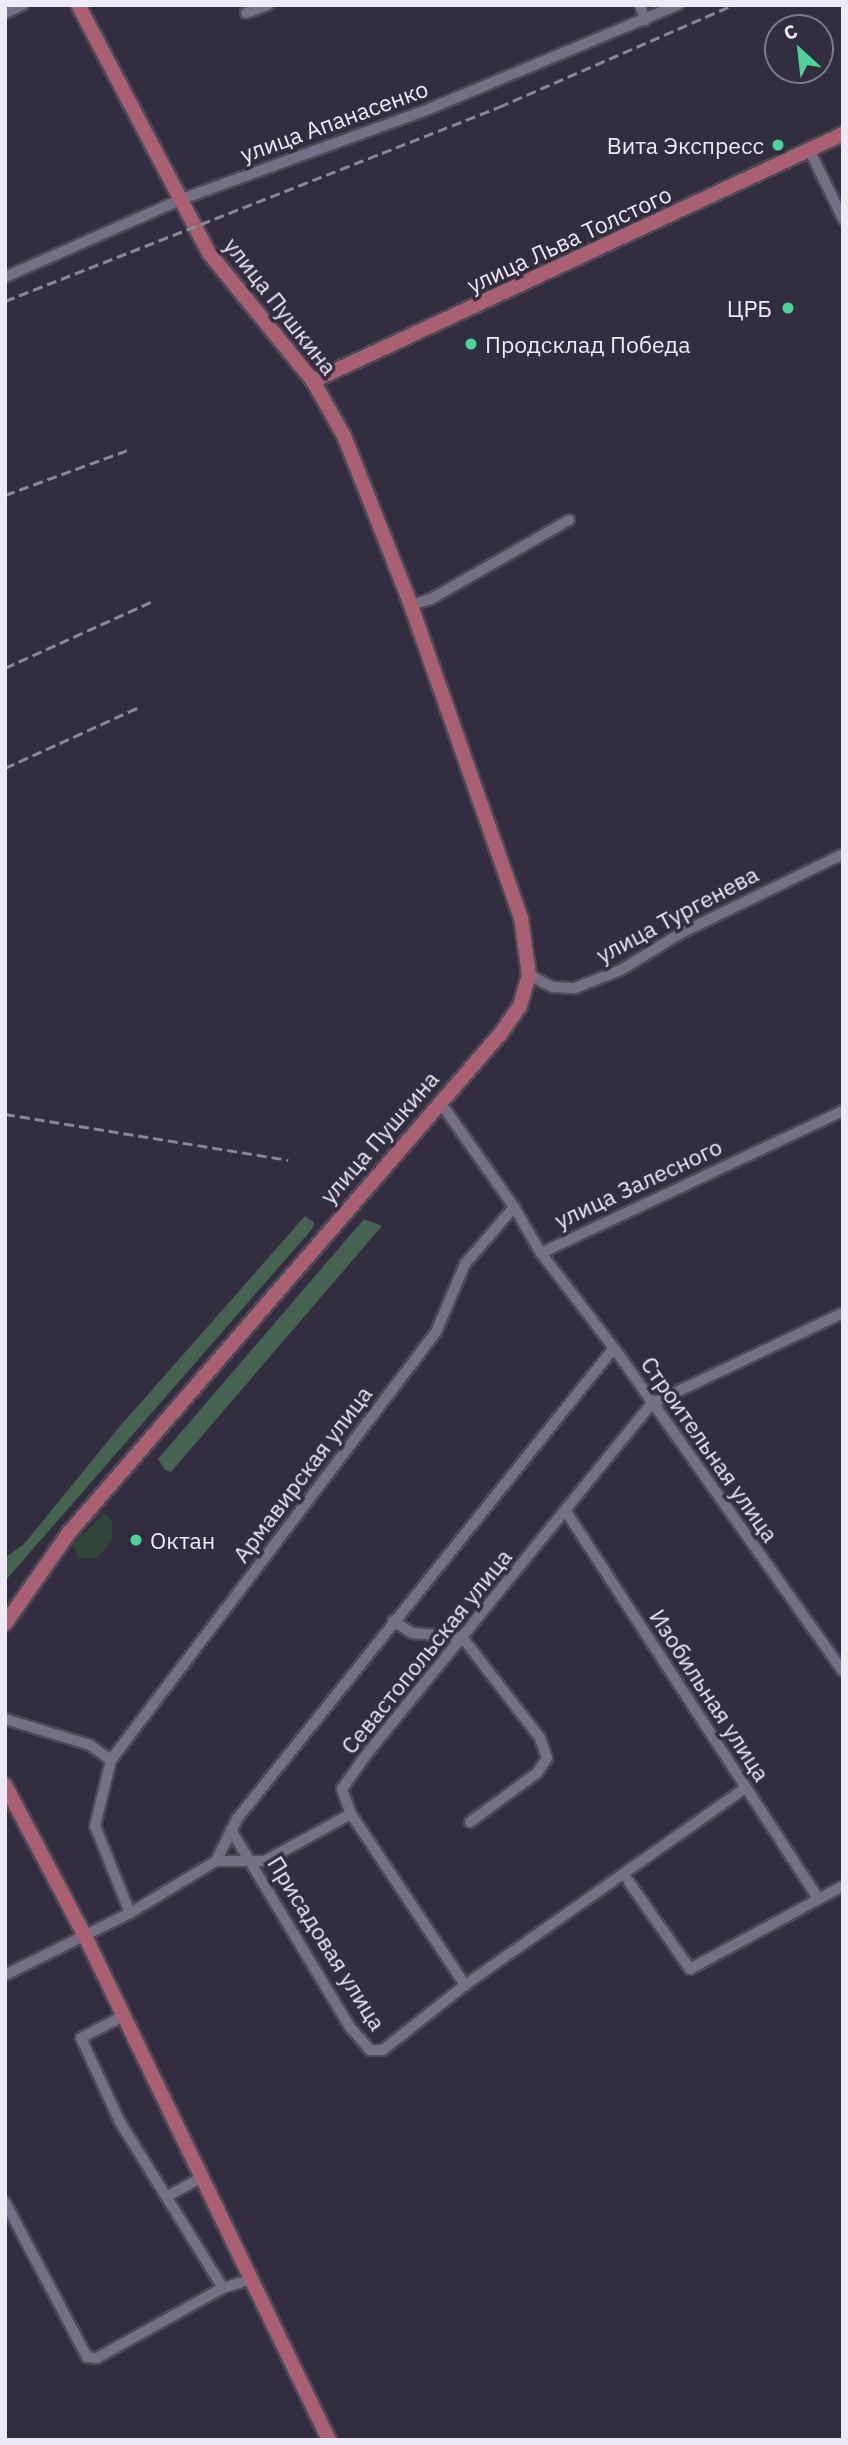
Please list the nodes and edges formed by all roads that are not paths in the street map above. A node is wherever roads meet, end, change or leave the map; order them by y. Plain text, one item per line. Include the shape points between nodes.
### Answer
1 (22, 5) edge
2 (78, 5) edge
3 (268, 5) edge
4 (640, 5) edge
5 (678, 5) edge
6 (5, 13) edge
7 (246, 13) dead end
8 (645, 20) junction
9 (843, 134) edge
10 (809, 149) junction
11 (182, 199) junction
12 (843, 219) edge
13 (5, 277) edge
14 (313, 381) junction
15 (569, 520) dead end
16 (411, 605) junction
17 (843, 855) edge
18 (528, 975) junction
19 (440, 1102) junction
20 (843, 1111) edge
21 (514, 1207) junction
22 (541, 1252) junction
23 (843, 1313) edge
24 (614, 1348) junction
25 (651, 1404) junction
26 (567, 1513) junction
27 (393, 1621) junction
28 (5, 1624) edge
29 (462, 1637) junction
30 (843, 1671) edge
31 (5, 1718) edge
32 (111, 1760) junction
33 (5, 1785) edge
34 (745, 1788) junction
35 (351, 1814) junction
36 (470, 1822) dead end
37 (231, 1830) junction
38 (216, 1861) junction
39 (252, 1864) junction
40 (624, 1875) junction
41 (843, 1886) edge
42 (819, 1899) junction
43 (130, 1913) junction
44 (84, 1934) junction
45 (5, 1975) edge
46 (465, 1984) junction
47 (121, 2017) junction
48 (202, 2177) junction
49 (168, 2196) junction
50 (5, 2202) edge
51 (250, 2280) junction
52 (223, 2288) junction
53 (329, 2440) edge

1 - 6 street
2 - 11 main road, улица Пушкина
3 - 7 street
4 - 8 street
5 - 8 street, улица Апанасенко
8 - 11 street, улица Апанасенко via 429,109
9 - 10 main road, улица Льва Толстого
10 - 12 street
10 - 14 main road, улица Льва Толстого
11 - 13 street, улица Апанасенко
11 - 14 main road, улица Пушкина via 209,253
14 - 16 main road, улица Пушкина via 344,436
15 - 16 street via 431,599
16 - 18 main road, улица Пушкина via 521,918
17 - 18 street, улица Тургенева via 681,933 621,970 587,983 553,987
18 - 19 main road, улица Пушкина via 514,1015
19 - 21 street, улица Залесного
19 - 28 main road, улица Пушкина via 68,1534
20 - 22 street, улица Залесного
21 - 22 street, улица Залесного
21 - 32 street, Армавирская улица via 465,1264 436,1332
22 - 24 street, Строительная улица
23 - 25 street
24 - 25 street, Строительная улица
24 - 27 street, Севастопольская улица
25 - 26 street, Севастопольская улица
25 - 30 street, Строительная улица
26 - 29 street, Севастопольская улица
26 - 34 street, Изобильная улица
27 - 29 street via 412,1633
27 - 37 street, Севастопольская улица
29 - 35 street, Севастопольская улица via 342,1789
29 - 36 street via 540,1738 547,1758 537,1773
31 - 32 street via 90,1745
32 - 43 street, Армавирская улица via 95,1826
33 - 44 main road
34 - 40 street, Присадовая улица
34 - 42 street, Изобильная улица
35 - 39 street
35 - 46 street
37 - 38 street, Севастопольская улица
37 - 39 street, Присадовая улица
38 - 39 street
38 - 43 street
39 - 46 street, Присадовая улица via 350,2027 370,2050 383,2050
40 - 42 street via 690,1969
40 - 46 street, Присадовая улица
41 - 42 street
43 - 44 street
44 - 45 street
44 - 47 main road
47 - 48 main road
47 - 49 street via 81,2038 120,2122
48 - 49 street
48 - 51 main road
49 - 52 street
50 - 52 street via 87,2357 97,2358
51 - 52 street
51 - 53 main road

